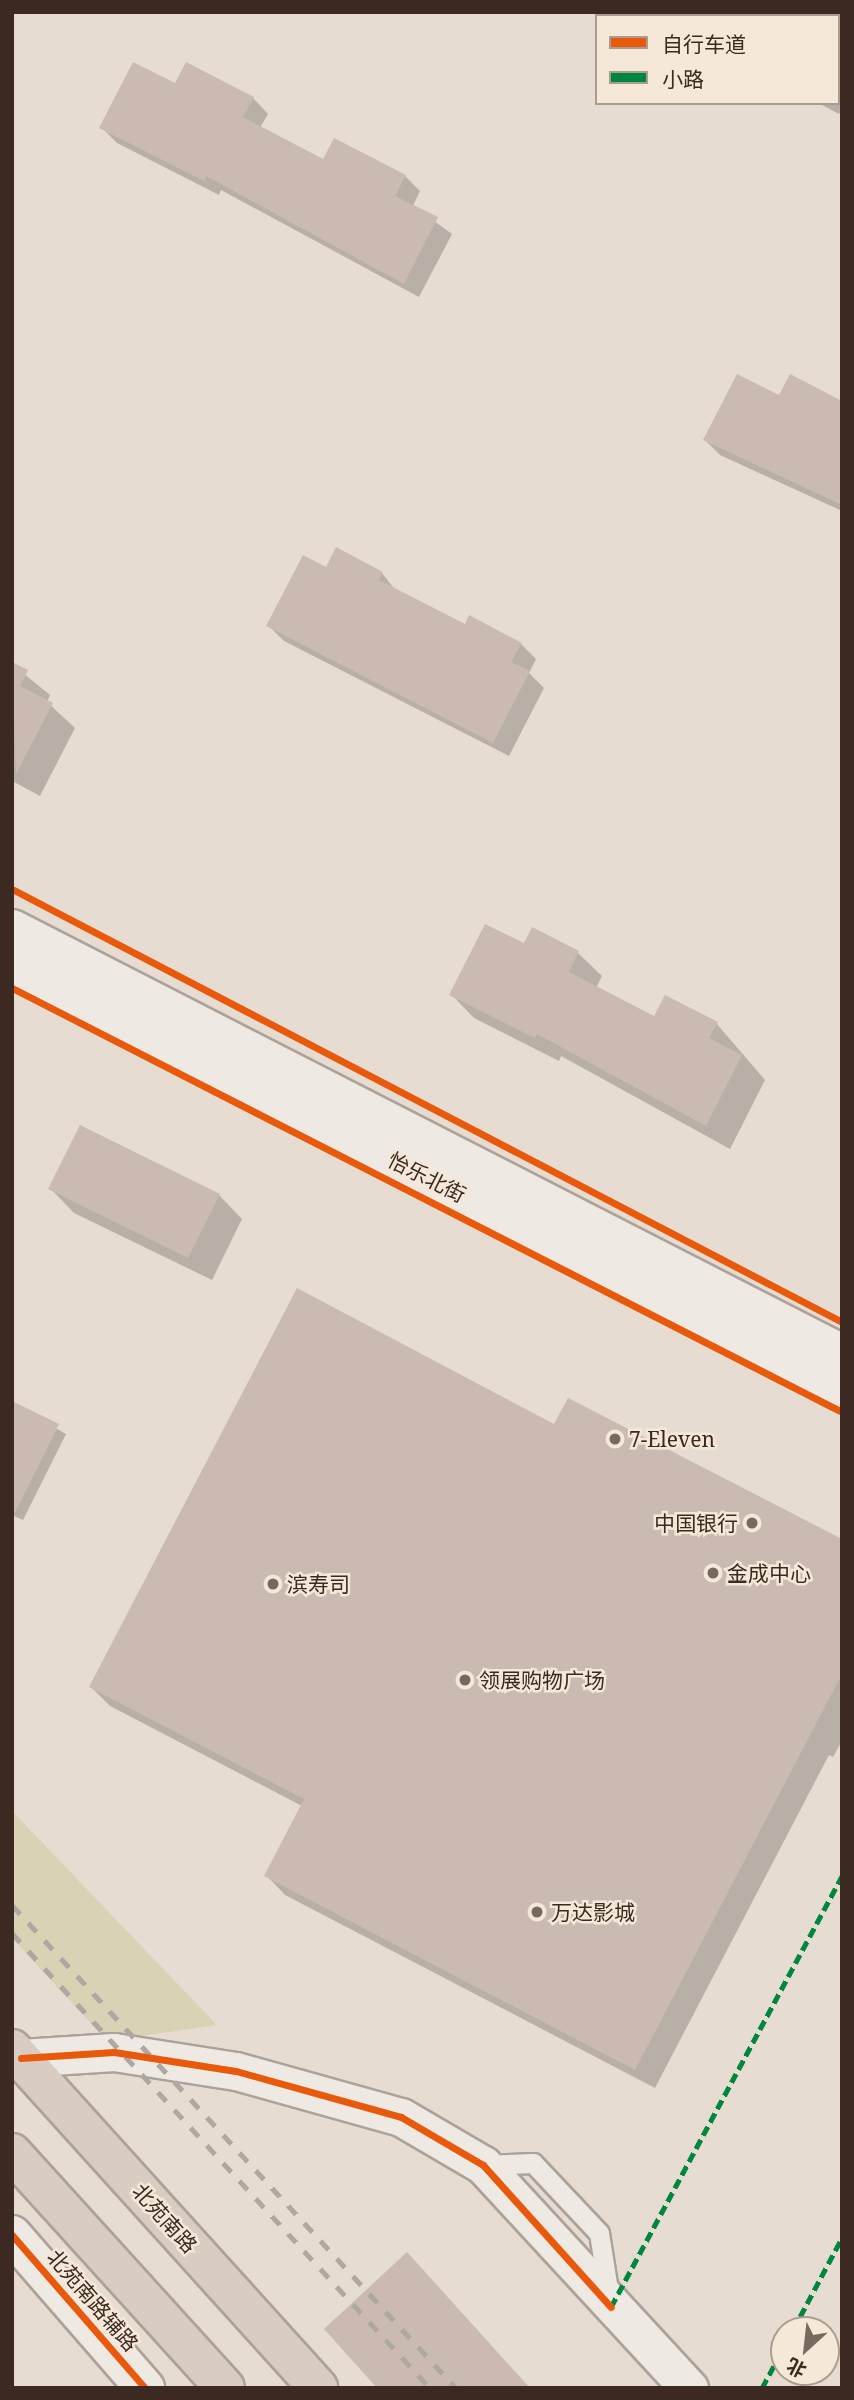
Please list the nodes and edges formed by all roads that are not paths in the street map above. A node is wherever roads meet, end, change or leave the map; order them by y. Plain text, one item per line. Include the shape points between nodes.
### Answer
1 (12, 929) edge
2 (12, 962) edge
3 (842, 1354) edge
4 (842, 1392) edge
5 (16, 2054) edge
6 (12, 2153) edge
7 (12, 2235) edge
8 (145, 2388) edge
9 (225, 2388) edge
10 (318, 2388) edge
11 (689, 2388) edge

1 - 3 main road, 怡乐北街
2 - 4 main road, 怡乐北街
5 - 10 highway, 北苑南路
5 - 11 street via 114,2052 236,2071 401,2117 483,2165
6 - 9 highway
7 - 8 main road, 北苑南路辅路

